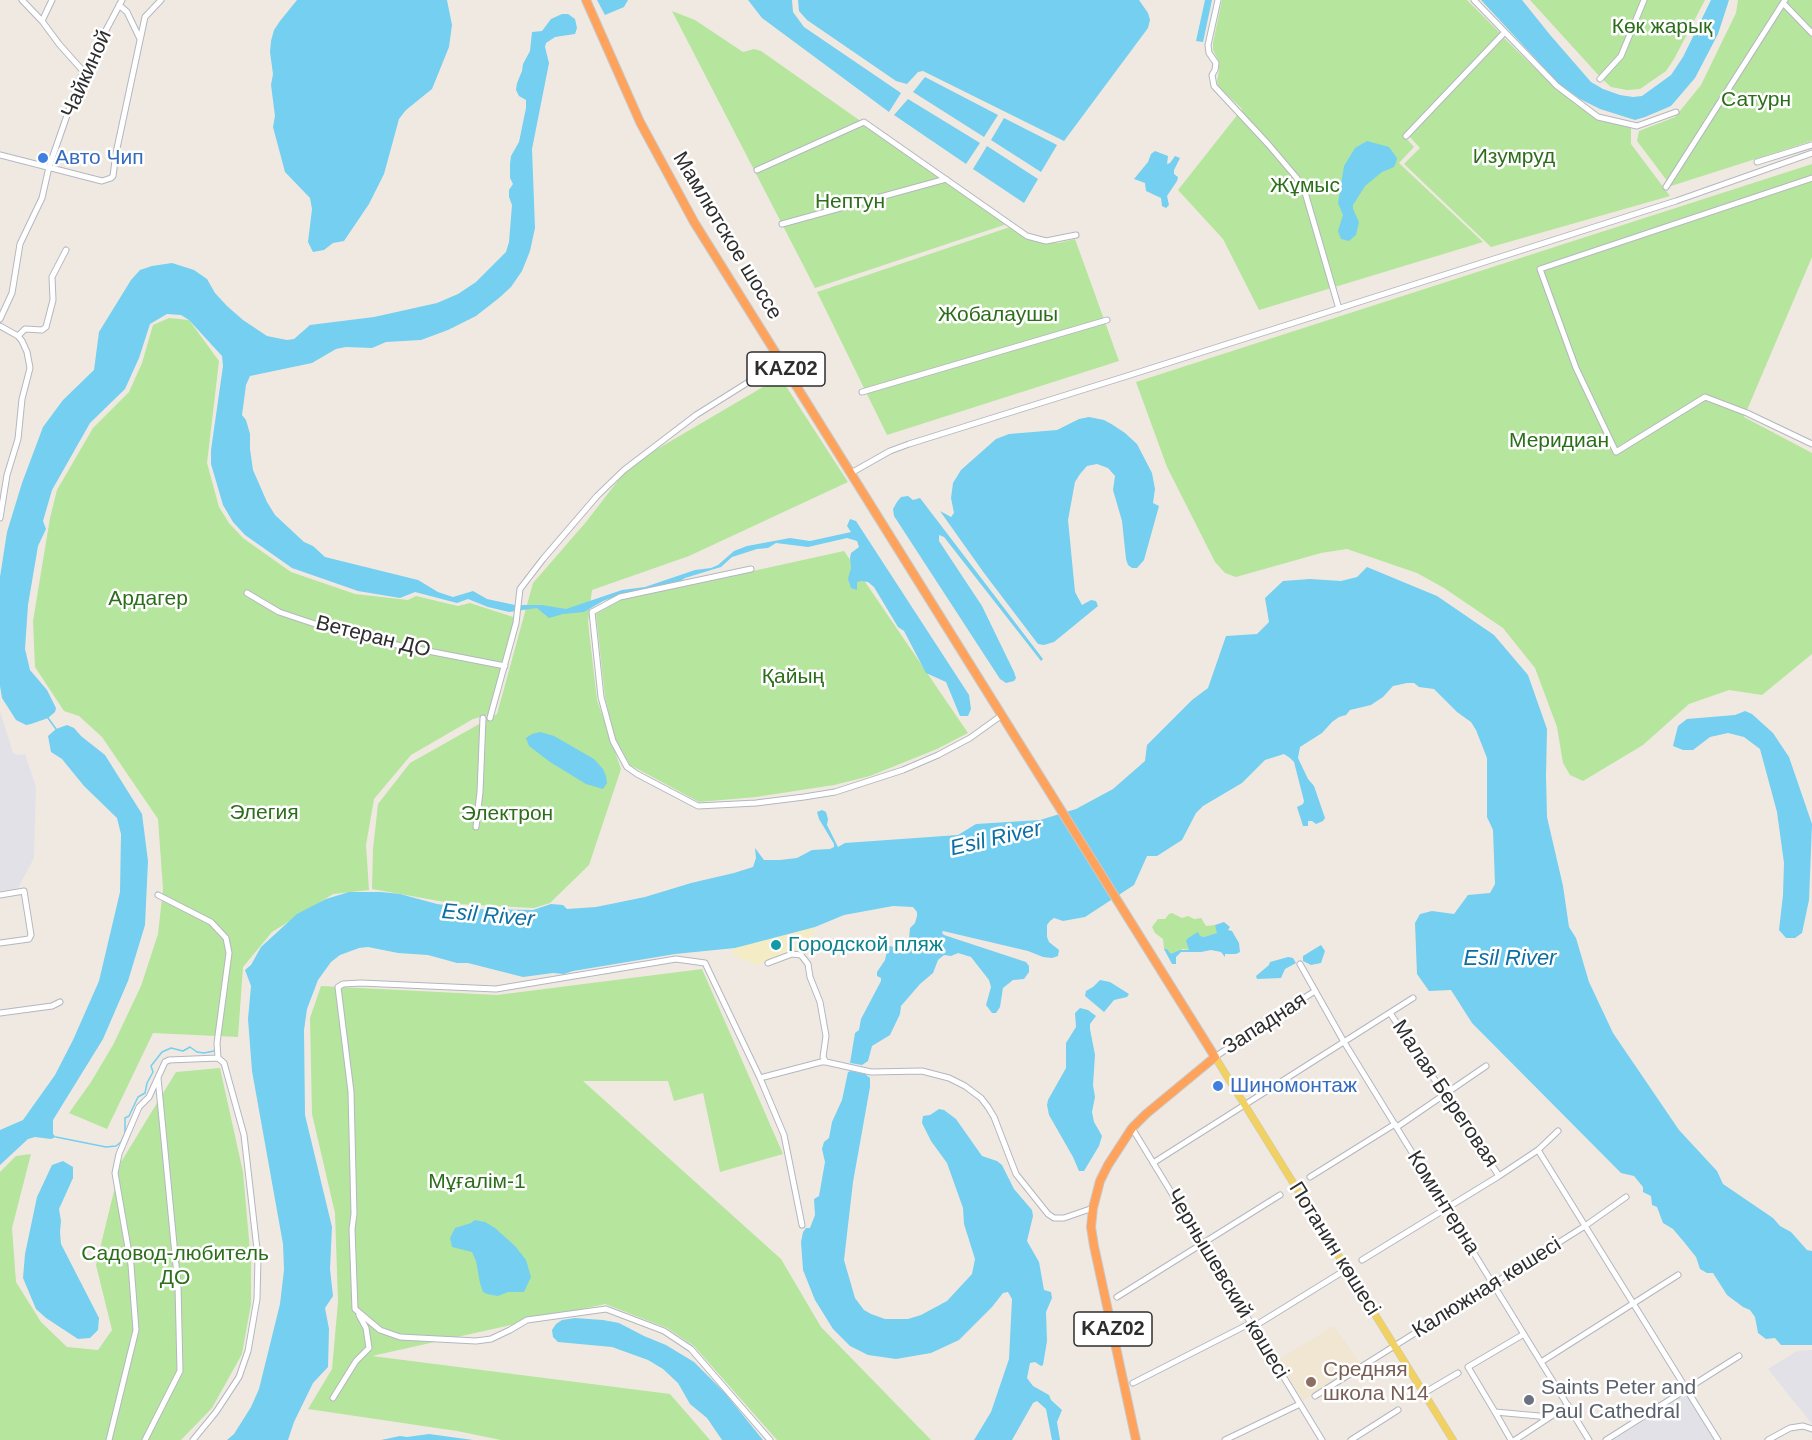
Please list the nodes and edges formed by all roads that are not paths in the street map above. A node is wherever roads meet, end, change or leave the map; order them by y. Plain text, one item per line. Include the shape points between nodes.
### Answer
1 (22, 0) edge
2 (52, 0) edge
3 (161, 0) edge
4 (586, 0) edge
5 (1218, 0) edge
6 (1474, 0) edge
7 (1644, 0) edge
8 (121, 2) edge
9 (1784, 2) edge
10 (145, 17) junction
11 (42, 21) junction
12 (131, 21) junction
13 (1504, 33) junction
14 (1812, 33) edge
15 (140, 40) junction
16 (83, 71) junction
17 (1600, 79) dead end
18 (1676, 112) dead end
19 (1406, 136) dead end
20 (1812, 145) edge
21 (1812, 153) edge
22 (0, 155) edge
23 (1757, 162) dead end
24 (50, 167) junction
25 (757, 170) dead end
26 (1812, 178) edge
27 (946, 179) junction
28 (1666, 187) dead end
29 (782, 224) dead end
30 (1076, 235) dead end
31 (66, 250) dead end
32 (1339, 309) junction
33 (0, 319) edge
34 (1107, 320) dead end
35 (0, 326) edge
36 (18, 336) junction
37 (782, 361) junction
38 (862, 392) dead end
39 (1812, 444) edge
40 (851, 473) junction
41 (0, 518) edge
42 (751, 568) dead end
43 (247, 592) dead end
44 (505, 666) junction
45 (1002, 715) junction
46 (483, 718) dead end
47 (490, 718) dead end
48 (476, 826) dead end
49 (158, 895) dead end
50 (0, 896) edge
51 (0, 943) edge
52 (768, 963) dead end
53 (1300, 964) dead end
54 (1316, 991) junction
55 (1413, 998) dead end
56 (60, 1002) dead end
57 (0, 1013) edge
58 (1390, 1013) junction
59 (1344, 1042) junction
60 (1215, 1057) junction
61 (218, 1058) junction
62 (826, 1062) junction
63 (1486, 1065) dead end
64 (158, 1077) junction
65 (760, 1078) junction
66 (1445, 1094) junction
67 (1245, 1105) junction
68 (1396, 1125) junction
69 (1132, 1128) junction
70 (1558, 1131) dead end
71 (1538, 1150) junction
72 (1153, 1163) junction
73 (1499, 1176) junction
74 (1310, 1177) dead end
75 (1280, 1195) dead end
76 (1626, 1197) dead end
77 (1093, 1208) junction
78 (1447, 1208) junction
79 (802, 1225) dead end
80 (1585, 1226) junction
81 (1202, 1244) junction
82 (1362, 1260) dead end
83 (1347, 1269) junction
84 (1678, 1275) dead end
85 (1493, 1284) junction
86 (1117, 1297) dead end
87 (1634, 1304) junction
88 (356, 1310) junction
89 (1251, 1323) junction
90 (1524, 1334) junction
91 (1394, 1346) junction
92 (1739, 1356) dead end
93 (1541, 1362) junction
94 (1458, 1373) dead end
95 (1133, 1383) dead end
96 (1686, 1389) junction
97 (1424, 1393) junction
98 (1315, 1396) dead end
99 (333, 1398) dead end
100 (1300, 1404) junction
101 (1568, 1406) junction
102 (1398, 1410) dead end
103 (1495, 1412) junction
104 (1550, 1417) junction
105 (1812, 1429) edge
106 (109, 1440) edge
107 (145, 1440) edge
108 (192, 1440) edge
109 (770, 1440) edge
110 (1136, 1440) edge
111 (1225, 1440) edge
112 (1322, 1440) edge
113 (1351, 1440) edge
114 (1453, 1440) edge
115 (1513, 1440) edge
116 (1589, 1440) edge
117 (1606, 1440) edge
118 (1718, 1440) edge
119 (1768, 1440) edge

1 - 11 street
2 - 11 street
3 - 10 street
4 - 37 highway, Мамлютское шоссе / KAZ02 via 651,142 694,222
5 - 32 street via 1208,45 1216,63 1214,86 1304,189
6 - 13 street
7 - 17 street via 1622,56
8 - 12 street
8 - 16 street, Чайкиной
9 - 14 street
9 - 28 street
10 - 12 street
10 - 15 street
11 - 16 street
12 - 15 street
13 - 18 street via 1557,86 1598,117 1637,126
13 - 19 street
15 - 24 street via 113,176 102,181
16 - 24 street, Чайкиной
20 - 23 street
21 - 32 street
22 - 24 street
24 - 33 street, Чайкиной via 42,198 20,244 12,293
25 - 27 street via 864,122
26 - 39 street via 1540,268 1576,368 1616,452 1705,397
27 - 29 street
27 - 30 street via 1027,236 1054,241
31 - 36 street via 52,277 53,300 46,327 26,329
32 - 40 street via 909,444
34 - 38 street
35 - 36 street
36 - 41 street via 27,352 30,372
37 - 40 highway, Мамлютское шоссе / KAZ02
37 - 44 street via 696,415 624,470 597,496 520,589
40 - 45 highway, Мамлютское шоссе / KAZ02
42 - 45 street via 620,597 592,612 606,718 627,767 637,774 698,806 835,792 938,755
43 - 44 street, Ветеран ДО via 279,612 351,636
44 - 47 street
45 - 60 highway, Мамлютское шоссе / KAZ02
46 - 48 street
49 - 61 street via 211,922 226,938 229,953
50 - 51 street via 24,891 31,935 29,939
52 - 62 street via 792,954 801,955 808,964 820,1002
53 - 54 street, Коминтерна
54 - 59 street, Коминтерна
54 - 60 street, Западная
55 - 58 street
56 - 57 street
58 - 59 street
58 - 66 street, Малая Береговая
59 - 67 street
59 - 68 street, Коминтерна
60 - 67 main road, Потанин көшесі
60 - 69 highway, KAZ02
61 - 64 street via 169,1060
61 - 108 street via 224,1064 244,1135 258,1258 257,1299 239,1377
62 - 65 street
62 - 77 street via 871,1072 922,1071 965,1086 988,1107 1016,1173 1048,1214 1064,1218
63 - 66 street
64 - 106 street via 149,1097 139,1107 119,1154 116,1173 131,1265 136,1330
64 - 107 street via 178,1286 180,1371
65 - 79 street via 784,1135
65 - 88 street via 705,963 676,959 496,989 343,984 339,987 351,1092
66 - 68 street
66 - 73 street, Малая Береговая
67 - 72 street
67 - 83 main road, Потанин көшесі
68 - 74 street
68 - 78 street, Коминтерна
69 - 72 street, Чернышевский көшесі
69 - 77 highway, KAZ02 via 1108,1165
70 - 71 street
71 - 73 street
71 - 80 street
72 - 81 street, Чернышевский көшесі
73 - 78 street
75 - 81 street
76 - 80 street, Калюжная көшесі
77 - 110 highway, KAZ02 via 1094,1246
78 - 82 street
78 - 85 street, Коминтерна
80 - 85 street, Калюжная көшесі
80 - 87 street
81 - 86 street
81 - 89 street, Чернышевский көшесі
83 - 89 street via 1258,1324
83 - 91 main road, Потанин көшесі
84 - 87 street
85 - 90 street, Коминтерна
85 - 91 street, Калюжная көшесі
87 - 93 street
87 - 96 street
88 - 99 street via 366,1328 369,1348
88 - 109 street via 380,1330 400,1337 476,1341 491,1339 527,1320 606,1309 663,1331 691,1349
89 - 95 street
89 - 100 street, Чернышевский көшесі
90 - 93 street, Коминтерна
90 - 103 street via 1468,1367
91 - 97 main road, Потанин көшесі
91 - 98 street, Калюжная көшесі
92 - 96 street
93 - 101 street, Коминтерна
94 - 97 street
96 - 117 street
96 - 118 street
97 - 114 main road, Потанин көшесі
100 - 111 street
100 - 112 street, Чернышевский көшесі
101 - 104 street
101 - 116 street, Коминтерна
102 - 113 street
103 - 104 street
103 - 115 street
104 - 115 street
105 - 119 street via 1790,1428

